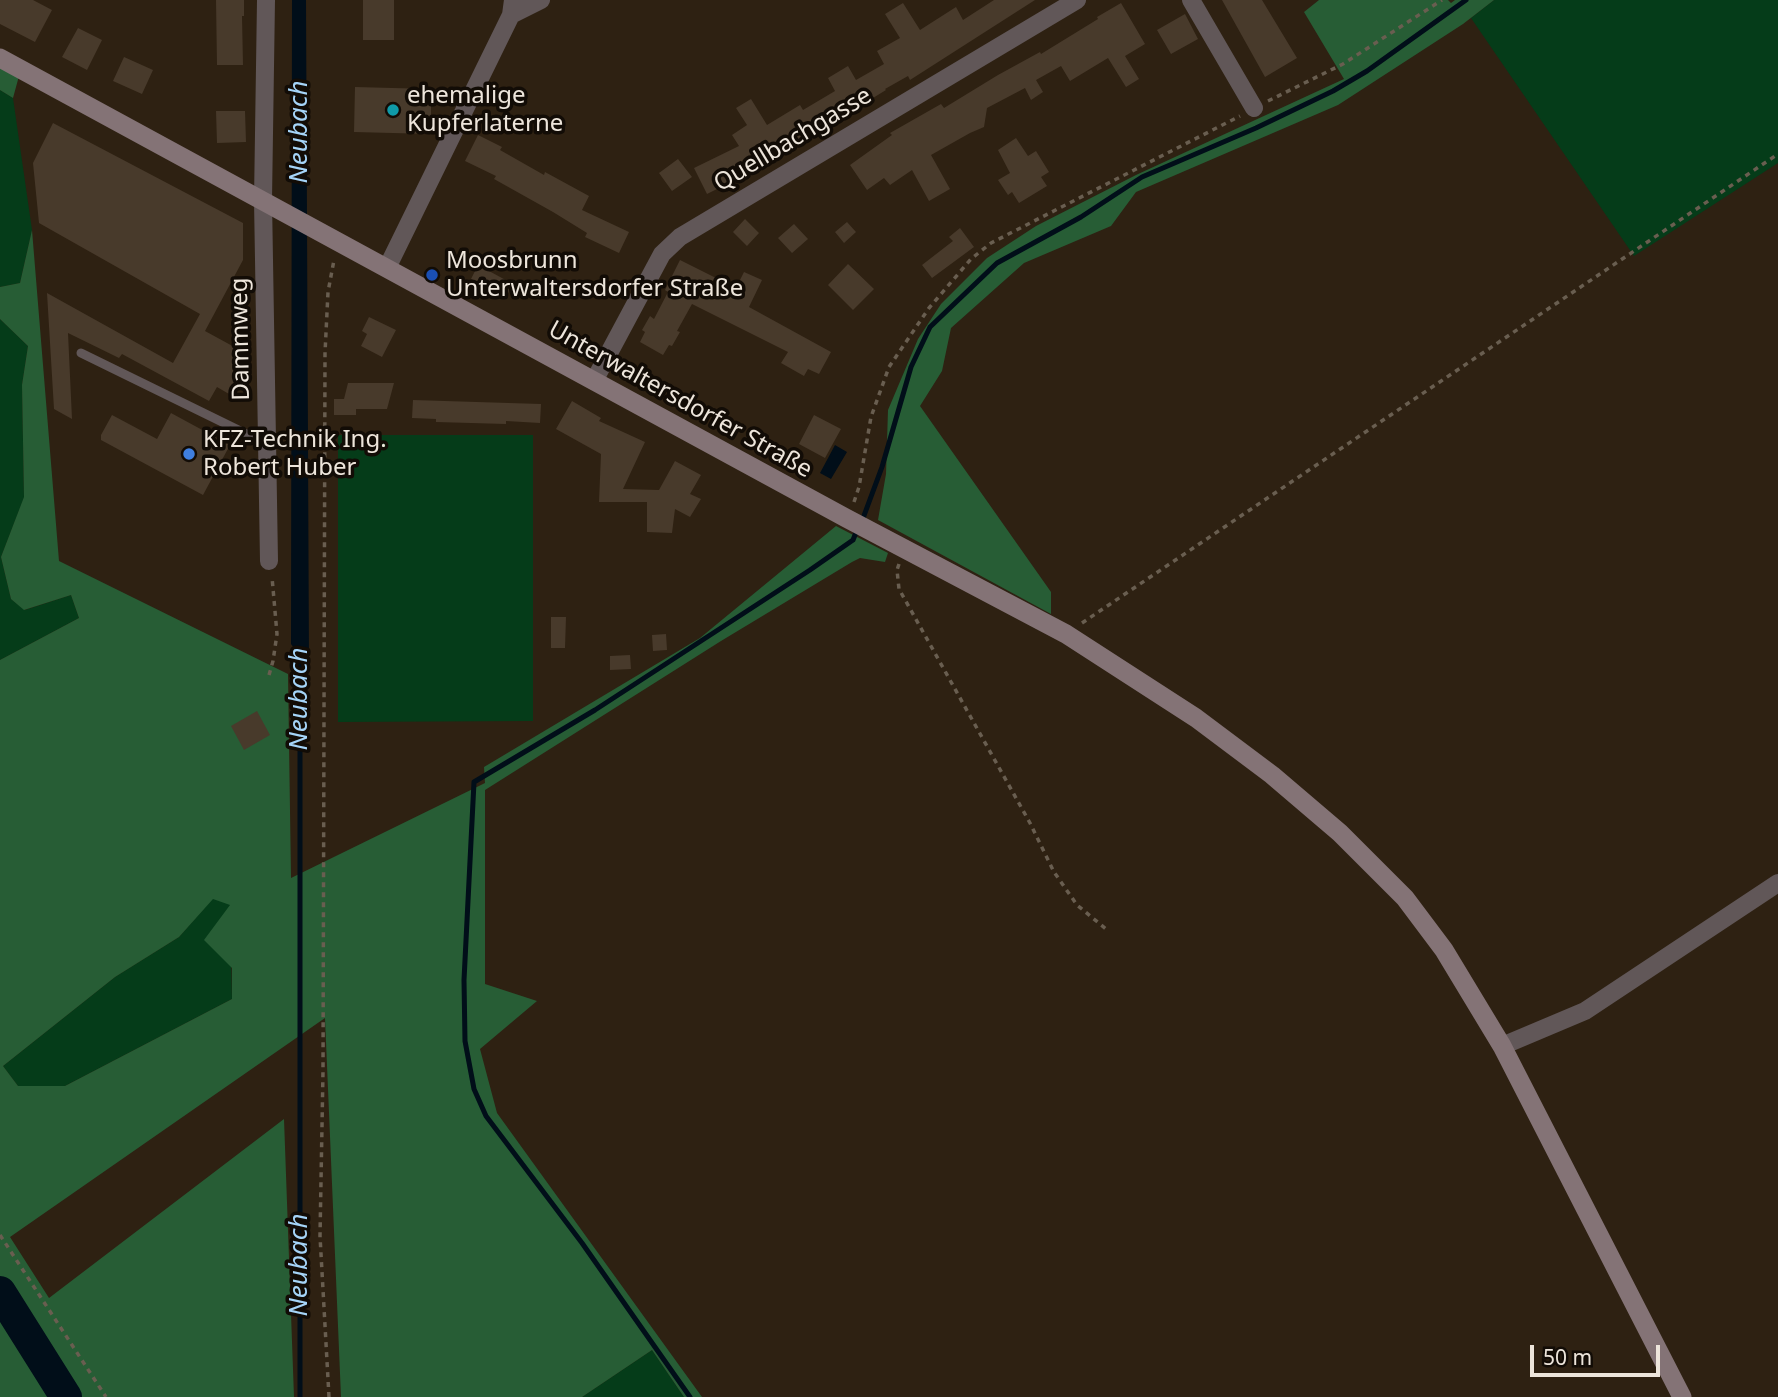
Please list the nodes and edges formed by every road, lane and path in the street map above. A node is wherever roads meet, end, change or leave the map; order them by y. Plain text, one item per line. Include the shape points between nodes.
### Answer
1 (266, 0) edge
2 (541, 0) edge
3 (1077, 0) edge
4 (1191, 0) edge
5 (1441, 0) edge
6 (512, 7) edge
7 (0, 58) edge
8 (1254, 108) junction
9 (1778, 154) edge
10 (263, 200) junction
11 (333, 238) junction
12 (387, 268) junction
13 (80, 353) dead end
14 (594, 381) junction
15 (267, 444) junction
16 (852, 521) junction
17 (904, 548) junction
18 (269, 561) joint
19 (1066, 634) junction
20 (269, 675) dead end
21 (1778, 883) edge
22 (1106, 929) dead end
23 (1502, 1046) junction
24 (0, 1235) edge
25 (106, 1397) edge
26 (329, 1397) edge
27 (1682, 1397) edge

1 - 10 street, Dammweg
2 - 6 street
3 - 14 street, Quellbachgasse via 680,237 662,254
4 - 8 street
5 - 8 path via 1343,64
6 - 12 street
7 - 10 main road, Unterwaltersdorfer Straße
8 - 16 path via 991,243 971,259 929,308 889,367 871,417
9 - 19 path
10 - 11 main road, Unterwaltersdorfer Straße
10 - 15 street, Dammweg
11 - 12 main road, Unterwaltersdorfer Straße
11 - 26 path via 325,353 320,1236
12 - 14 main road, Unterwaltersdorfer Straße
13 - 15 lane
14 - 16 main road, Unterwaltersdorfer Straße
15 - 18 street, Dammweg
16 - 17 main road, Unterwaltersdorfer Straße
17 - 19 main road
17 - 22 path via 897,570 899,589 1054,872 1077,905
18 - 20 path via 276,634
19 - 23 main road via 1196,718 1340,833 1413,909 1444,950
21 - 23 street via 1585,1011
23 - 27 main road
24 - 25 path

